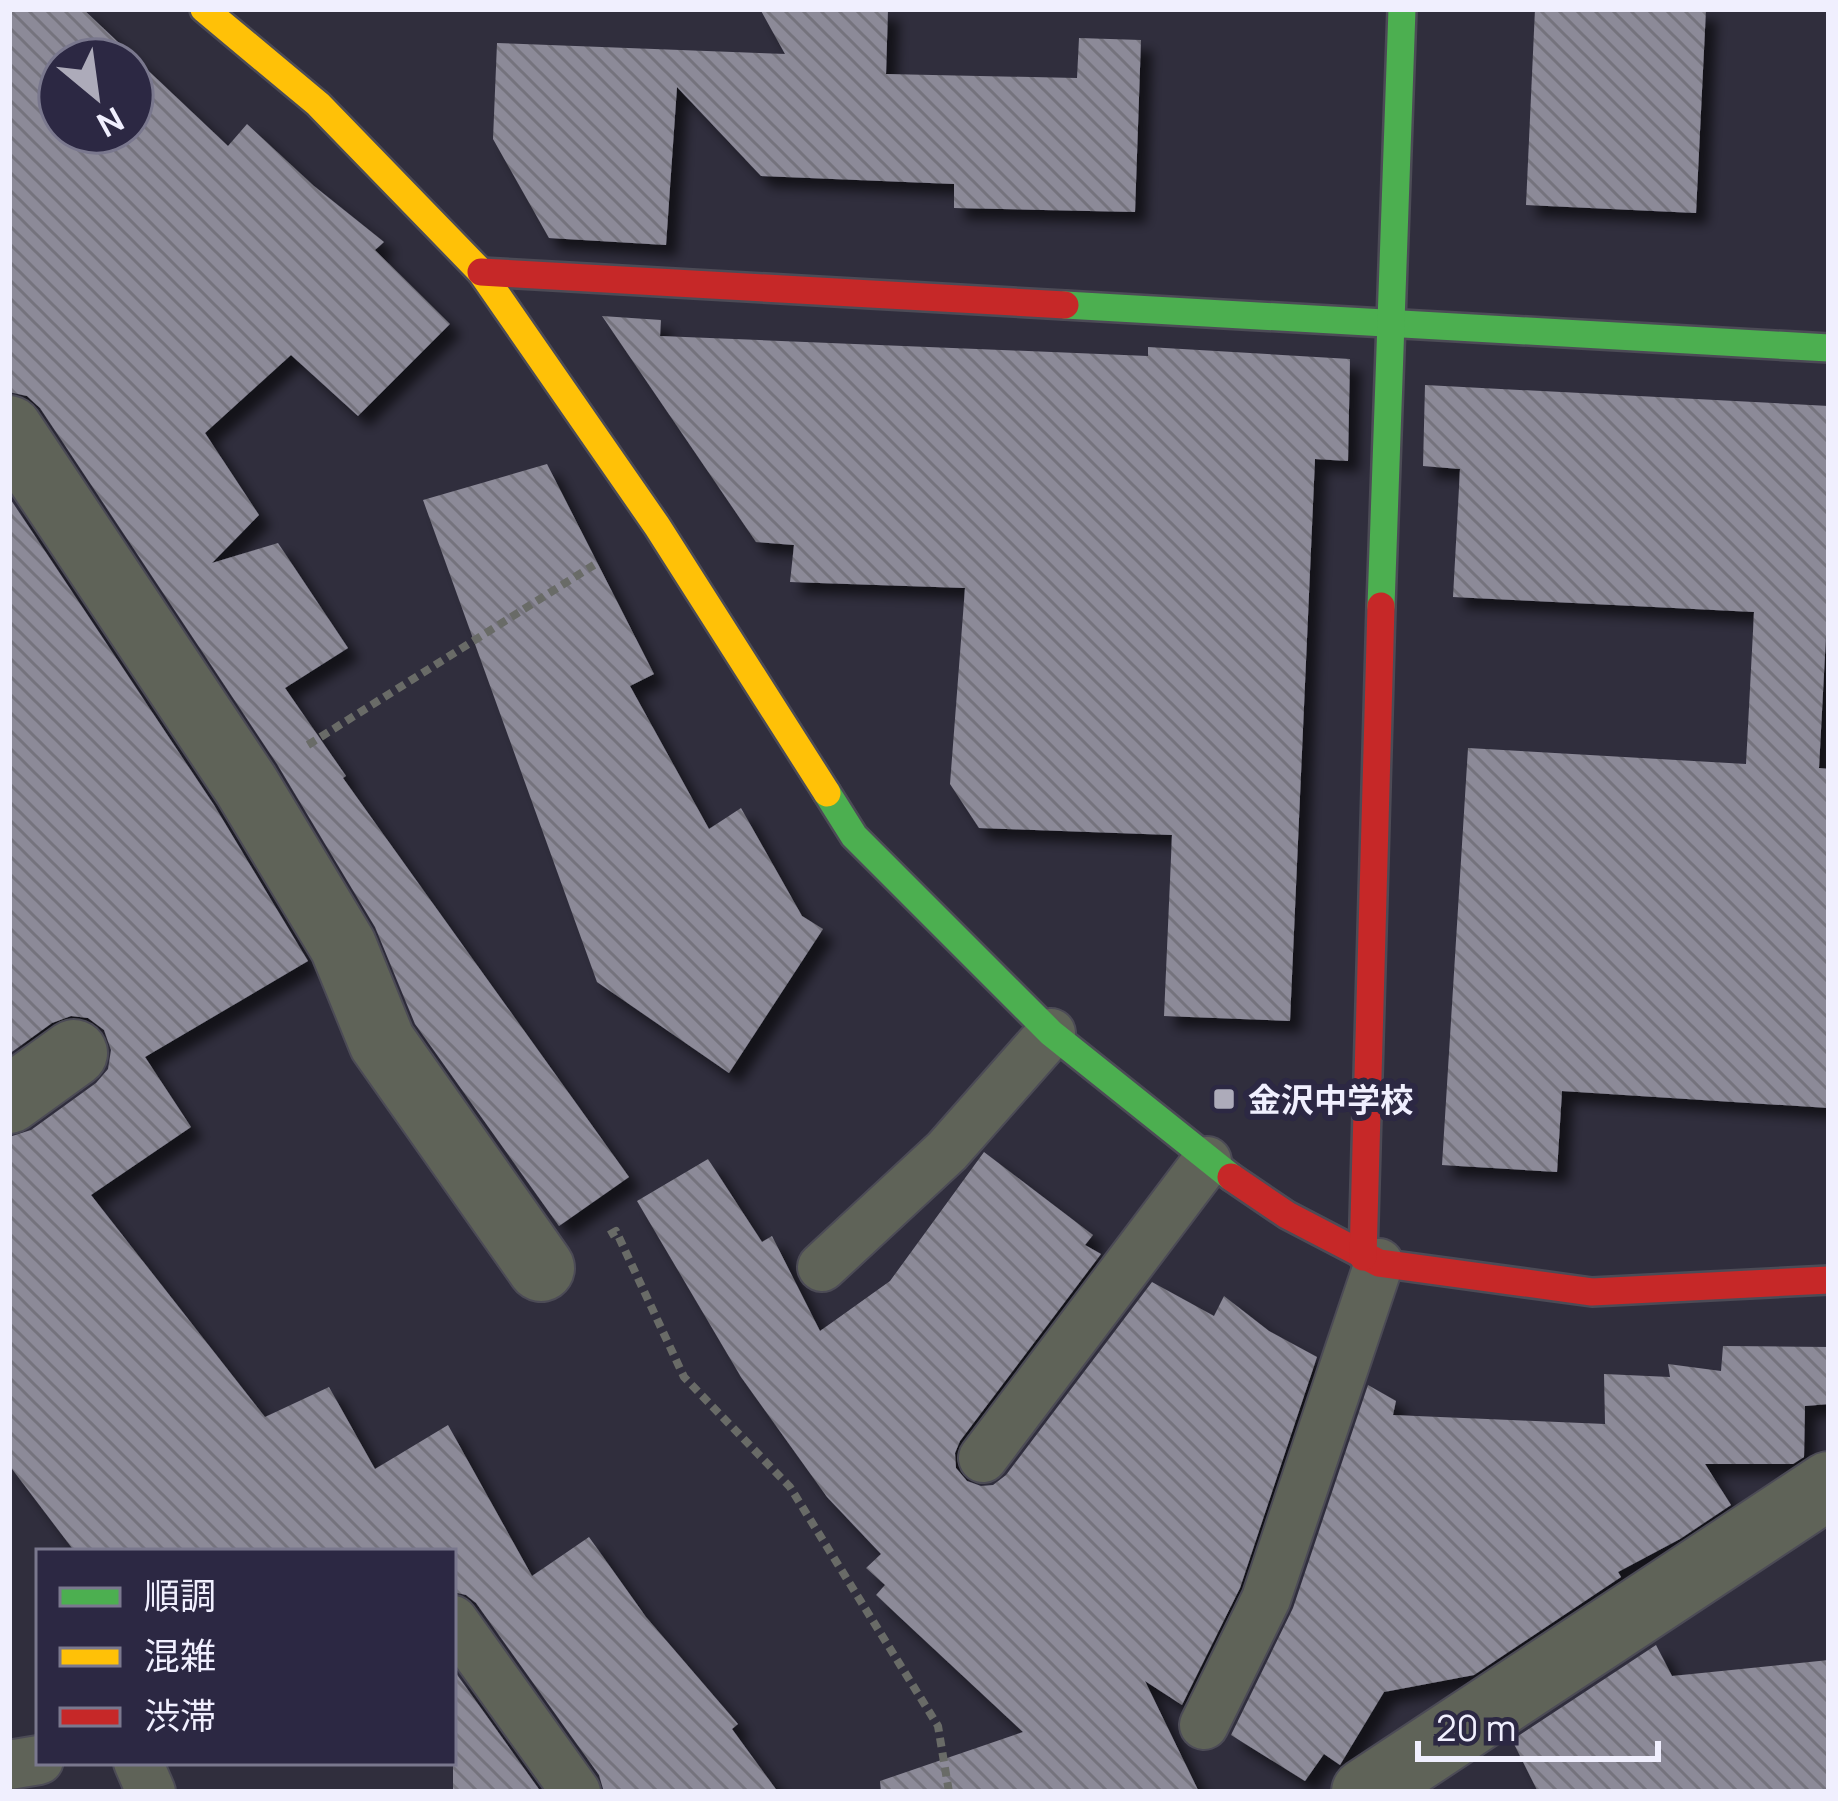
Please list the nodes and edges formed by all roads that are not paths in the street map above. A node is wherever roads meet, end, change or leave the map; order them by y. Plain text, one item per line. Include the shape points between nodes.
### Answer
1 (204, 9) edge
2 (1402, 9) edge
3 (482, 272) junction
4 (1389, 322) junction
5 (1829, 349) edge
6 (9, 429) edge
7 (1051, 1033) junction
8 (74, 1053) dead end
9 (9, 1100) edge
10 (1207, 1161) junction
11 (1371, 1260) junction
12 (822, 1267) dead end
13 (542, 1268) road end
14 (1829, 1280) edge
15 (983, 1458) dead end
16 (1829, 1485) edge
17 (456, 1624) edge
18 (1204, 1726) dead end
19 (576, 1792) edge
20 (1365, 1792) edge

1 - 3 street via 318,104
2 - 4 street
3 - 4 street
3 - 7 street via 657,526 854,836
4 - 5 street
4 - 11 street
6 - 13 street via 246,785 343,946 382,1042
7 - 10 street
7 - 12 lane via 947,1151
8 - 9 street
10 - 11 street
10 - 15 lane
11 - 14 street via 1592,1292
11 - 18 lane via 1266,1599
16 - 20 street
17 - 19 lane

